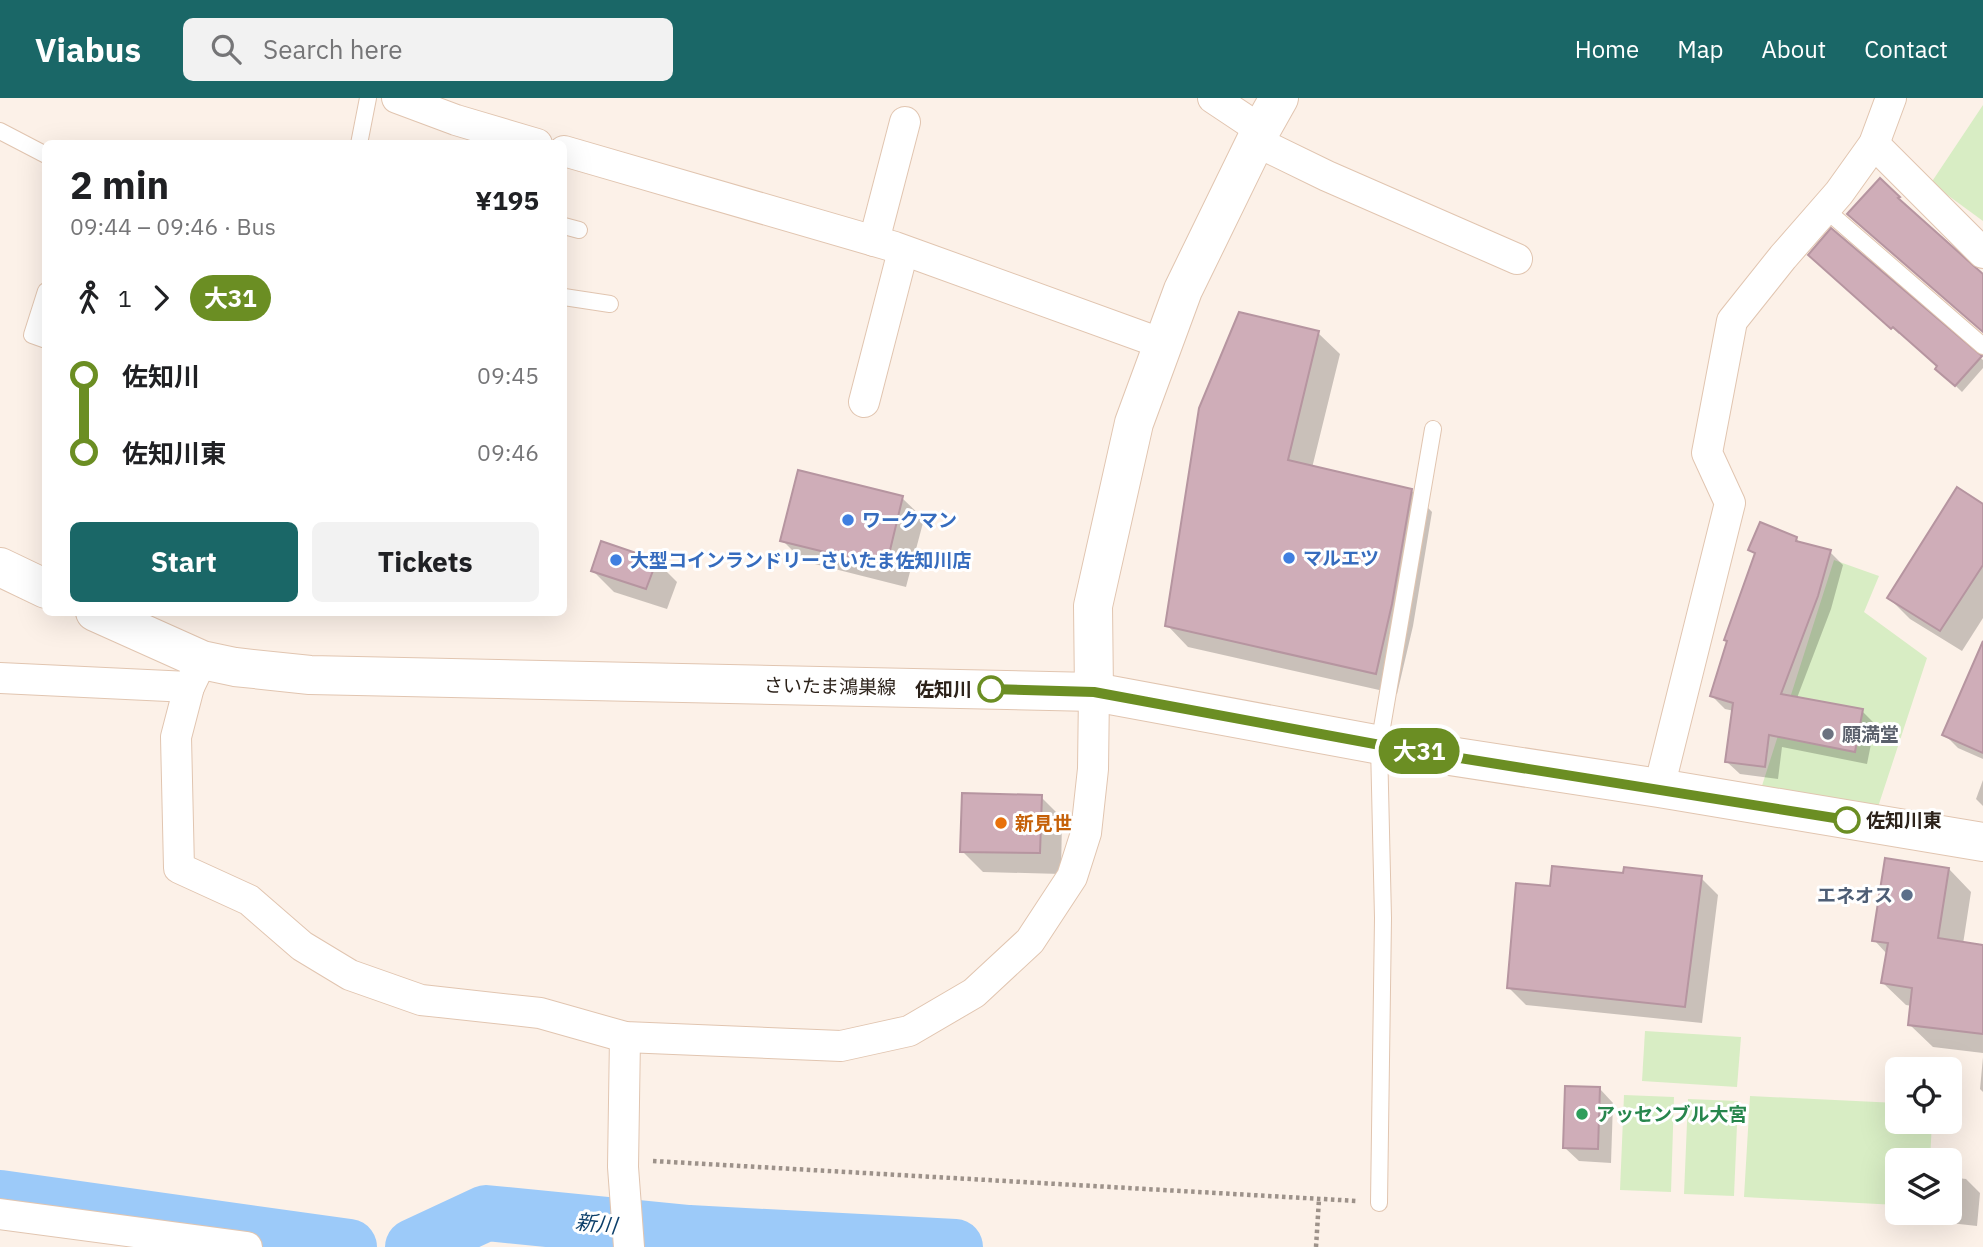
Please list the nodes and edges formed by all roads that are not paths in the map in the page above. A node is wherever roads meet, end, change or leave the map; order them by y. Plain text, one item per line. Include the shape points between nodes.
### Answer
1 (368, 98) edge
2 (397, 98) edge
3 (1213, 98) edge
4 (1891, 98) edge
5 (905, 122) dead end
6 (1265, 123) edge
7 (0, 131) edge
8 (483, 136) edge
9 (360, 140) edge
10 (510, 140) edge
11 (1874, 144) junction
12 (567, 152) edge
13 (42, 153) edge
14 (1825, 209) junction
15 (874, 242) junction
16 (904, 251) junction
17 (1983, 253) edge
18 (1517, 259) dead end
19 (567, 297) edge
20 (42, 304) edge
21 (610, 304) dead end
22 (42, 339) edge
23 (1163, 344) junction
24 (1983, 346) edge
25 (863, 402) dead end
26 (1433, 429) dead end
27 (0, 567) edge
28 (42, 587) edge
29 (102, 616) edge
30 (196, 673) junction
31 (0, 678) edge
32 (1094, 692) junction
33 (1379, 745) junction
34 (1660, 788) junction
35 (1983, 842) edge
36 (625, 1037) junction
37 (1379, 1203) road end
38 (0, 1214) edge
39 (247, 1247) edge
40 (629, 1247) edge

1 - 9 lane
2 - 8 street
3 - 6 street
4 - 11 street
5 - 15 street
6 - 18 street via 1327,176
6 - 23 main road via 1182,290
7 - 13 lane
8 - 10 street
11 - 14 street
11 - 17 street
12 - 15 street
14 - 24 lane
14 - 34 street via 1732,321 1707,453 1730,503
15 - 16 street
16 - 23 street
16 - 25 street
19 - 21 lane
20 - 22 lane via 32,335
23 - 32 main road via 1134,423 1093,607
26 - 33 lane
27 - 28 main road
29 - 30 main road, さいたま鴻巣線
30 - 31 street
30 - 32 main road, さいたま鴻巣線 via 236,667 310,675
30 - 36 street via 176,737 179,867 249,900 302,946 350,975 421,1000 540,1013
32 - 33 main road, さいたま鴻巣線
32 - 36 street via 1086,833 1072,877 1030,941 974,993 909,1031 841,1046
33 - 34 main road, さいたま鴻巣線
33 - 37 lane via 1383,918
34 - 35 main road, さいたま鴻巣線
36 - 40 street via 623,1163
38 - 39 street

